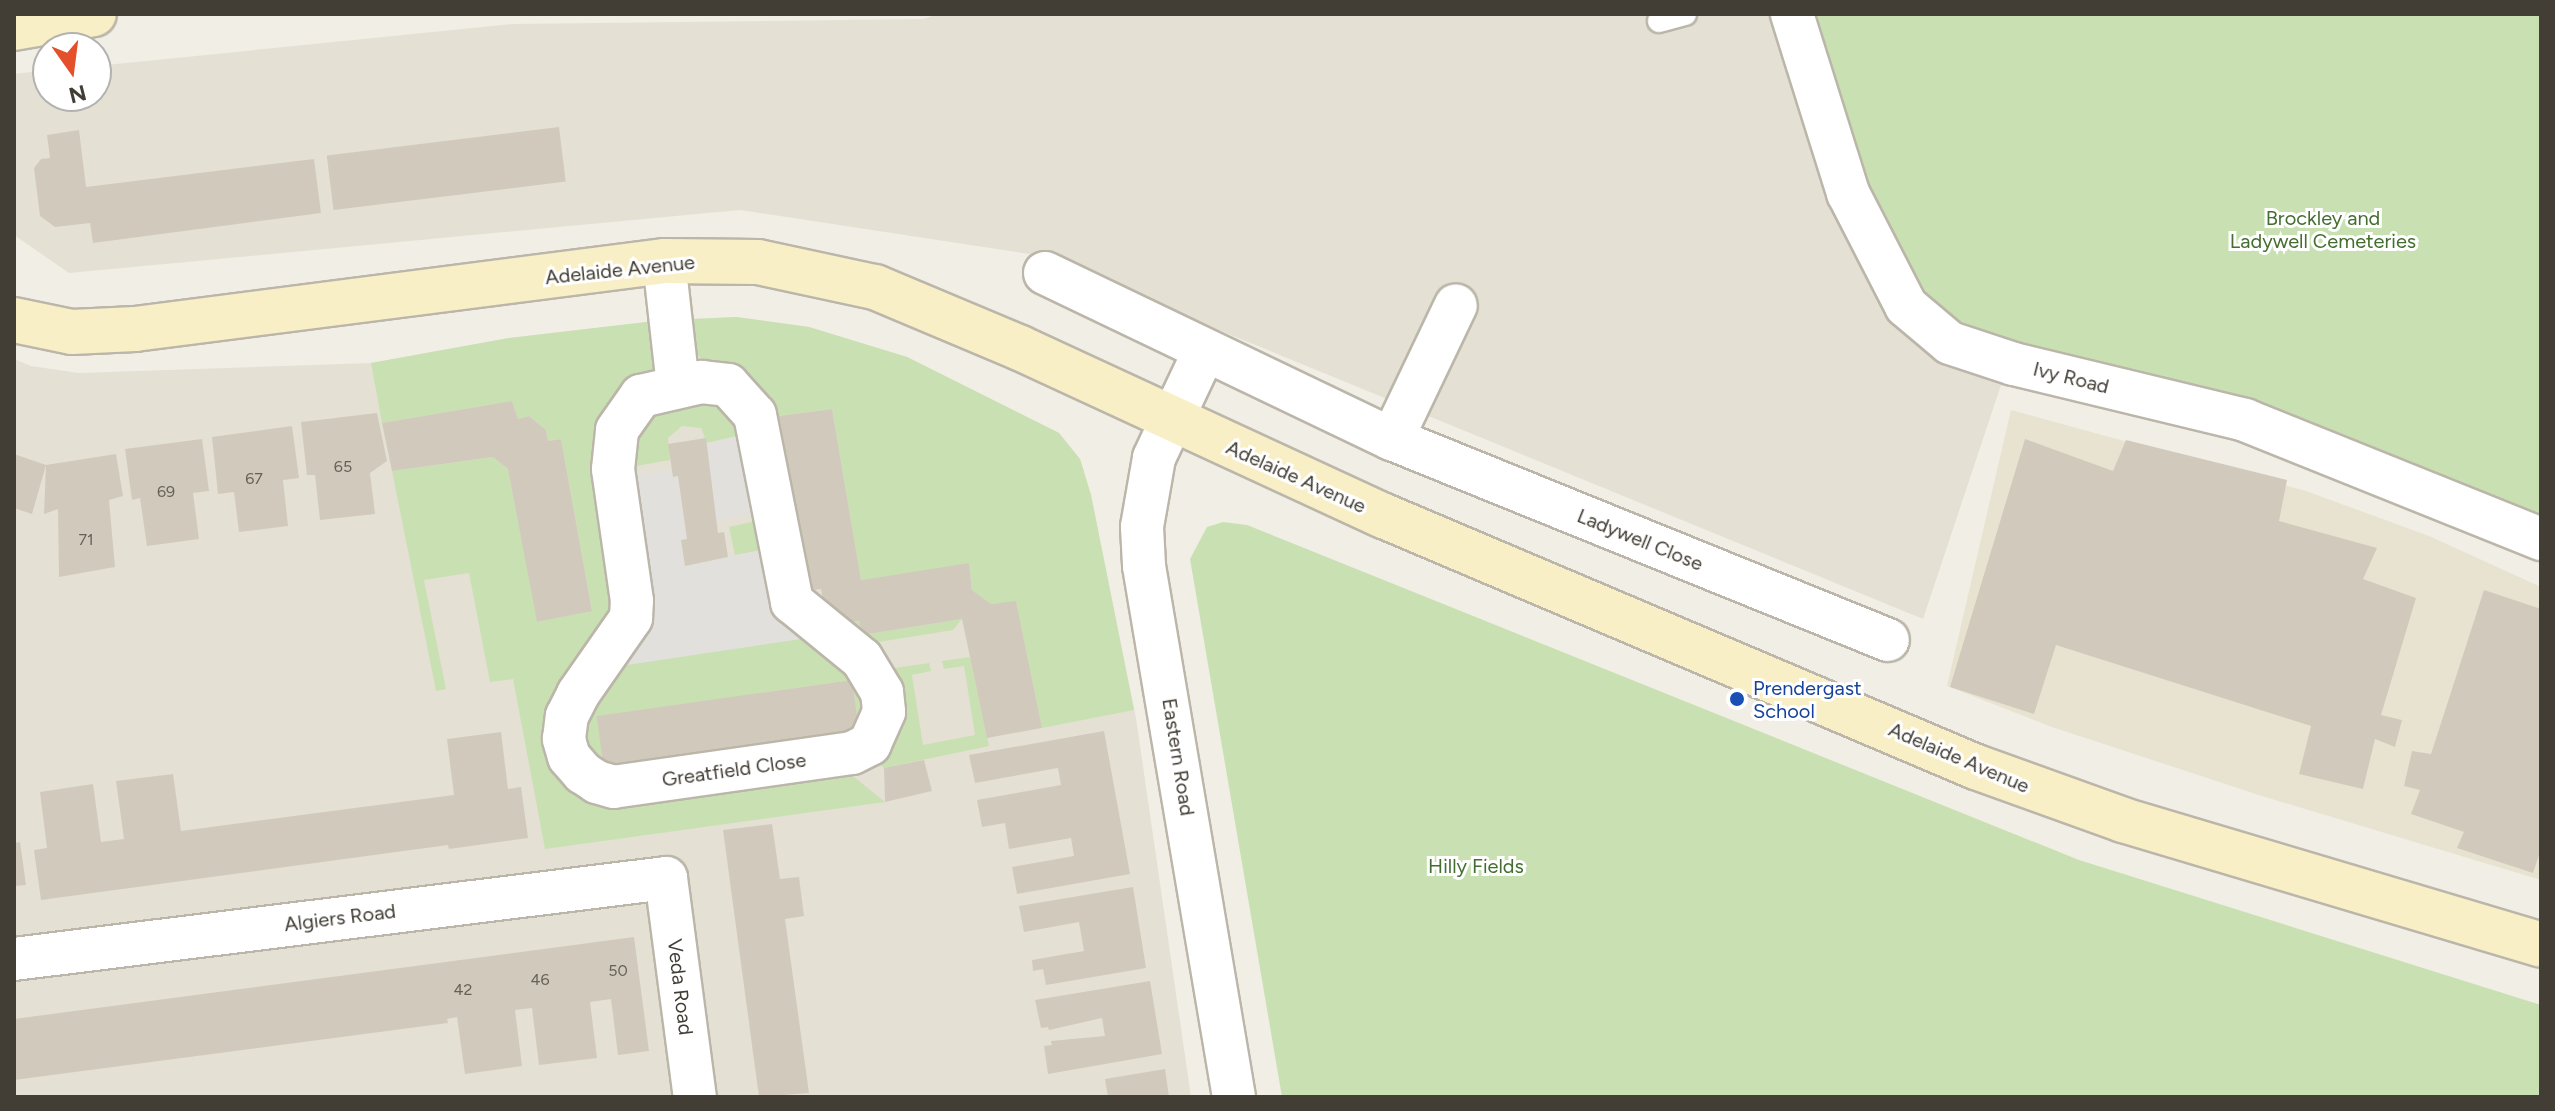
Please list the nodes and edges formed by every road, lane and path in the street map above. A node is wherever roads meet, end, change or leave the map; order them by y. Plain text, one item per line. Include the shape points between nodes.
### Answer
1 (94, 14) edge
2 (1685, 14) edge
3 (1792, 14) edge
4 (1659, 21) dead end
5 (14, 28) edge
6 (664, 261) junction
7 (1045, 273) dead end
8 (1456, 305) dead end
9 (14, 320) edge
10 (1204, 352) junction
11 (678, 386) junction
12 (1170, 420) junction
13 (1392, 439) junction
14 (2541, 539) edge
15 (1888, 640) dead end
16 (666, 878) joint
17 (2541, 945) edge
18 (14, 959) edge
19 (695, 1097) edge
20 (1234, 1097) edge

1 - 5 main road
2 - 4 lane
3 - 14 street, Ivy Road via 1848,193 1906,306 1950,343 2014,364 2245,420
6 - 9 main road, Adelaide Avenue via 135,329 72,332
6 - 11 street
6 - 12 main road, Adelaide Avenue via 758,262 875,287
7 - 10 street, Ladywell Close
8 - 13 street
10 - 12 street
10 - 13 street, Ladywell Close
11 - 11 street, Greatfield Close via 728,385 755,415 792,602 862,659 882,692 884,712 870,744 852,753 614,787 597,782 569,757 564,739 567,716 631,618 613,469 617,430 641,396
12 - 17 main road, Adelaide Avenue via 1566,595 2030,788
12 - 20 street, Eastern Road via 1144,500 1144,566
13 - 15 street, Ladywell Close
16 - 18 street, Algiers Road
16 - 19 street, Veda Road

